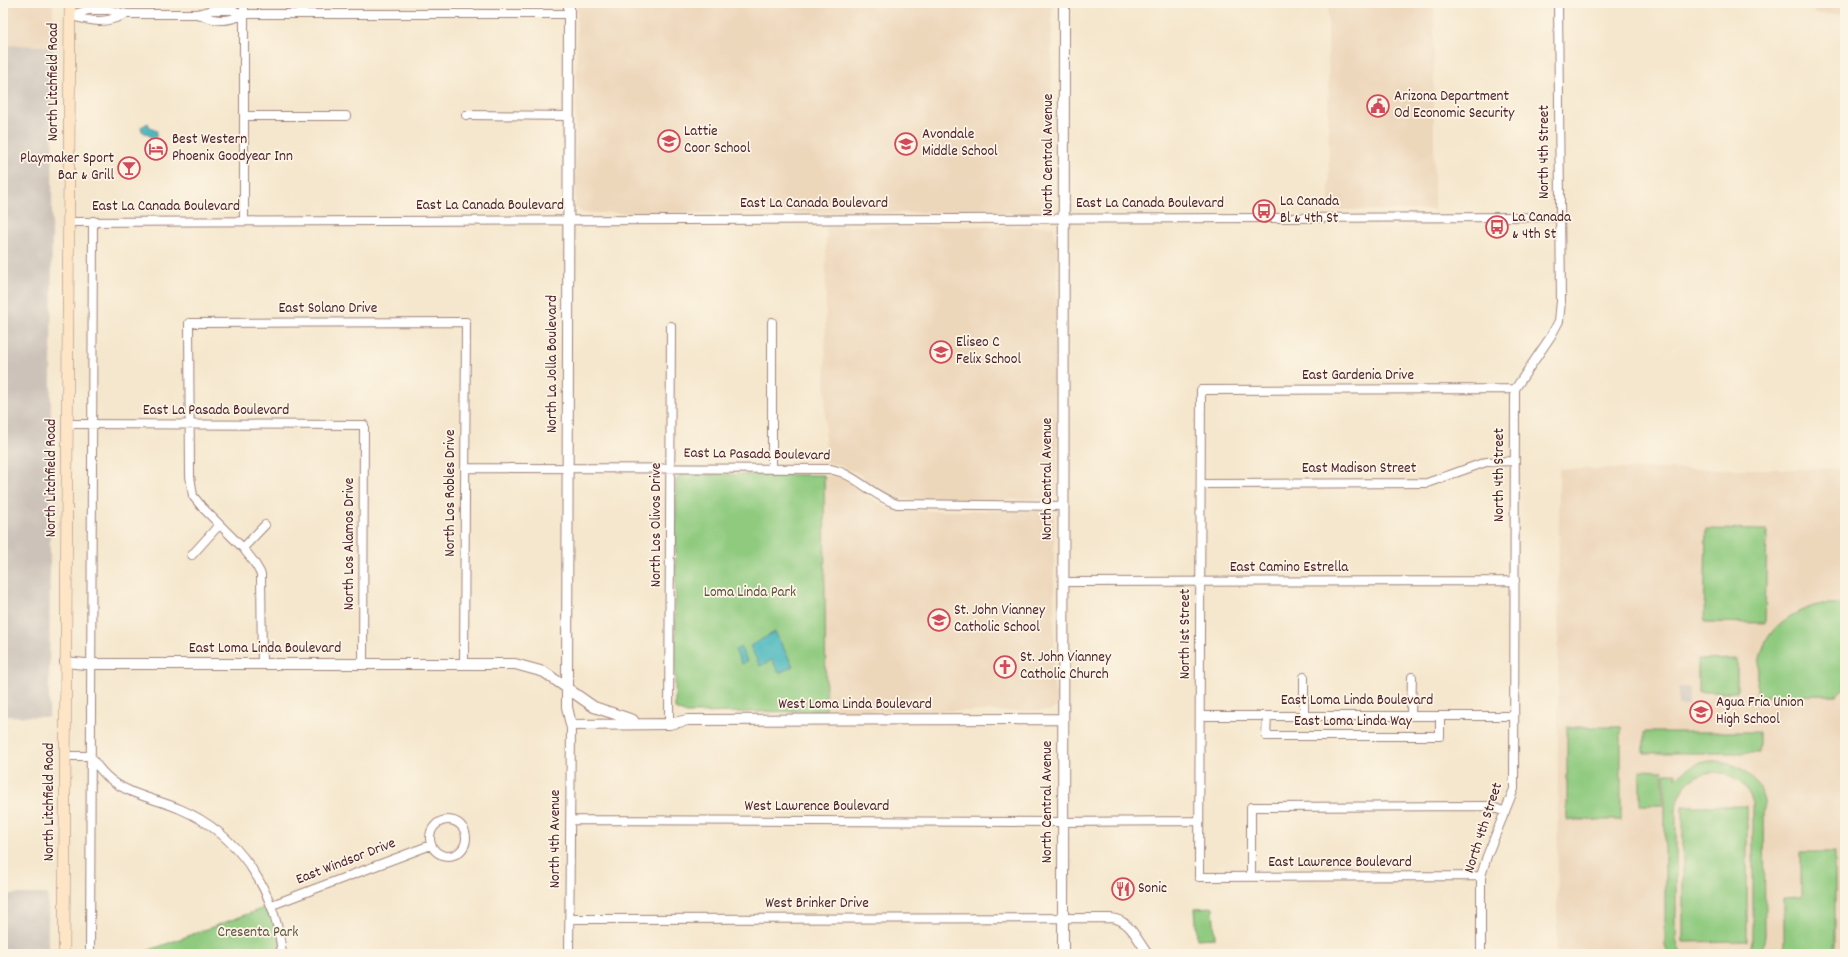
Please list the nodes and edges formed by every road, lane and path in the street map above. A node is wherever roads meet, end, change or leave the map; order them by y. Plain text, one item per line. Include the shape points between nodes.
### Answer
1 (70, 3) edge
2 (244, 3) edge
3 (569, 3) edge
4 (1064, 3) edge
5 (1558, 3) edge
6 (244, 14) junction
7 (569, 14) junction
8 (70, 16) junction
9 (466, 115) dead end
10 (244, 116) junction
11 (346, 116) dead end
12 (568, 116) junction
13 (1559, 217) junction
14 (1064, 218) junction
15 (568, 220) junction
16 (93, 221) junction
17 (244, 221) junction
18 (69, 222) junction
19 (466, 322) joint
20 (772, 322) dead end
21 (671, 326) dead end
22 (1515, 389) junction
23 (1201, 390) joint
24 (67, 424) junction
25 (92, 424) junction
26 (190, 424) junction
27 (364, 425) joint
28 (1514, 461) junction
29 (465, 468) junction
30 (567, 468) junction
31 (671, 468) junction
32 (772, 468) junction
33 (1201, 484) junction
34 (1063, 506) junction
35 (219, 525) junction
36 (266, 525) dead end
37 (243, 548) junction
38 (192, 555) dead end
39 (1514, 581) junction
40 (1063, 582) junction
41 (1200, 582) junction
42 (65, 662) junction
43 (91, 664) junction
44 (363, 664) junction
45 (464, 664) junction
46 (262, 665) junction
47 (1304, 677) dead end
48 (1412, 677) dead end
49 (567, 688) junction
50 (1410, 715) junction
51 (1200, 716) junction
52 (1267, 716) junction
53 (1304, 716) junction
54 (1440, 716) junction
55 (1514, 716) junction
56 (1063, 719) junction
57 (646, 724) junction
58 (669, 724) junction
59 (571, 725) junction
60 (66, 756) junction
61 (90, 756) junction
62 (1505, 812) junction
63 (571, 820) junction
64 (1199, 821) junction
65 (1064, 822) junction
66 (431, 846) junction
67 (1481, 876) junction
68 (1199, 877) joint
69 (1251, 877) junction
70 (272, 905) junction
71 (1063, 918) junction
72 (570, 919) junction
73 (64, 954) edge
74 (90, 954) edge
75 (282, 954) edge
76 (569, 954) edge
77 (1063, 954) edge
78 (1148, 954) edge
79 (1481, 954) edge

1 - 8 main road, North Litchfield Road
2 - 6 street
3 - 7 street, North La Jolla Boulevard
4 - 14 street, North Central Avenue
5 - 13 street, North 4th Street
6 - 7 street
6 - 8 street via 232,10 197,14 126,14 109,10 89,10
6 - 10 street
7 - 12 street, North La Jolla Boulevard
8 - 18 main road, North Litchfield Road
9 - 12 street
10 - 11 street
10 - 17 street
12 - 15 street, North La Jolla Boulevard
13 - 14 street, East La Canada Boulevard
13 - 22 street, North 4th Street via 1559,321
14 - 15 street, East La Canada Boulevard
14 - 34 street, North Central Avenue
15 - 17 street, East La Canada Boulevard
15 - 30 street, North La Jolla Boulevard
16 - 17 street, East La Canada Boulevard
16 - 18 street, East La Canada Boulevard
16 - 25 street
18 - 24 main road, North Litchfield Road
19 - 26 street, East Solano Drive via 189,323
19 - 29 street, North Los Robles Drive
20 - 32 street
21 - 31 street, North Los Olivos Drive
22 - 23 street, East Gardenia Drive
22 - 28 street, North 4th Street
23 - 33 street, North 1st Street
24 - 25 street, East La Pasada Boulevard
24 - 42 main road, North Litchfield Road
25 - 26 street, East La Pasada Boulevard
25 - 43 street
26 - 27 street, East La Pasada Boulevard
26 - 35 street via 190,476 193,496
27 - 44 street, North Los Alamos Drive
28 - 33 street, East Madison Street via 1486,462 1427,483
28 - 39 street, North 4th Street
29 - 30 street, East La Pasada Boulevard
29 - 45 street, North Los Robles Drive
30 - 31 street, East La Pasada Boulevard
30 - 49 street, North La Jolla Boulevard
31 - 32 street, East La Pasada Boulevard
31 - 58 street, North Los Olivos Drive
32 - 34 street, East La Pasada Boulevard via 839,470 885,500 897,504
33 - 41 street, North 1st Street
34 - 40 street, North Central Avenue
35 - 37 street
35 - 38 street
36 - 37 street
37 - 46 street via 261,574
39 - 41 street, East Camino Estrella
39 - 55 street, North 4th Street
40 - 41 street, East Camino Estrella
40 - 56 street, North Central Avenue
41 - 51 street, North 1st Street
42 - 43 street, East Loma Linda Boulevard
42 - 60 main road, North Litchfield Road
43 - 46 street, East Loma Linda Boulevard
43 - 61 street
44 - 45 street, East Loma Linda Boulevard
44 - 46 street, East Loma Linda Boulevard
45 - 49 street, West Loma Linda Boulevard via 523,665 544,672
47 - 53 street
48 - 50 street
49 - 57 street, West Loma Linda Boulevard via 602,711
49 - 59 street, North La Jolla Boulevard via 567,707
50 - 53 street, East Loma Linda Boulevard
50 - 54 street, East Loma Linda Boulevard
51 - 52 street, East Loma Linda Boulevard
51 - 64 street, North 1st Street
52 - 53 street, East Loma Linda Boulevard
52 - 54 street, East Loma Linda Way via 1266,736 1440,736
54 - 55 street, East Loma Linda Boulevard
55 - 62 street, North 4th Street via 1514,790
56 - 58 street, West Loma Linda Boulevard via 688,720
56 - 65 street, North Central Avenue
57 - 58 street, West Loma Linda Boulevard
57 - 59 street, West Loma Linda Boulevard
59 - 63 street, North 4th Avenue
60 - 61 street
60 - 73 main road, North Litchfield Road
61 - 70 street via 110,780 196,816 222,836 245,858 256,873
61 - 74 street
62 - 67 street, North 4th Street
62 - 69 street via 1490,806 1251,807
63 - 65 street, West Lawrence Boulevard
63 - 72 street, North 4th Avenue
64 - 65 street
64 - 68 street, North 1st Street
65 - 71 street, North Central Avenue
66 - 66 street via 444,856 456,854 466,841 464,830 456,822 440,822 435,825 430,835
66 - 70 street, East Windsor Drive
67 - 69 street, East Lawrence Boulevard
67 - 79 street, North 4th Street
68 - 69 street, East Lawrence Boulevard
70 - 75 street via 281,939
71 - 72 street, West Brinker Drive
71 - 77 street, North Central Avenue
71 - 78 street, West Brinker Drive via 1110,918 1121,921 1132,929
72 - 76 street, North 4th Avenue

